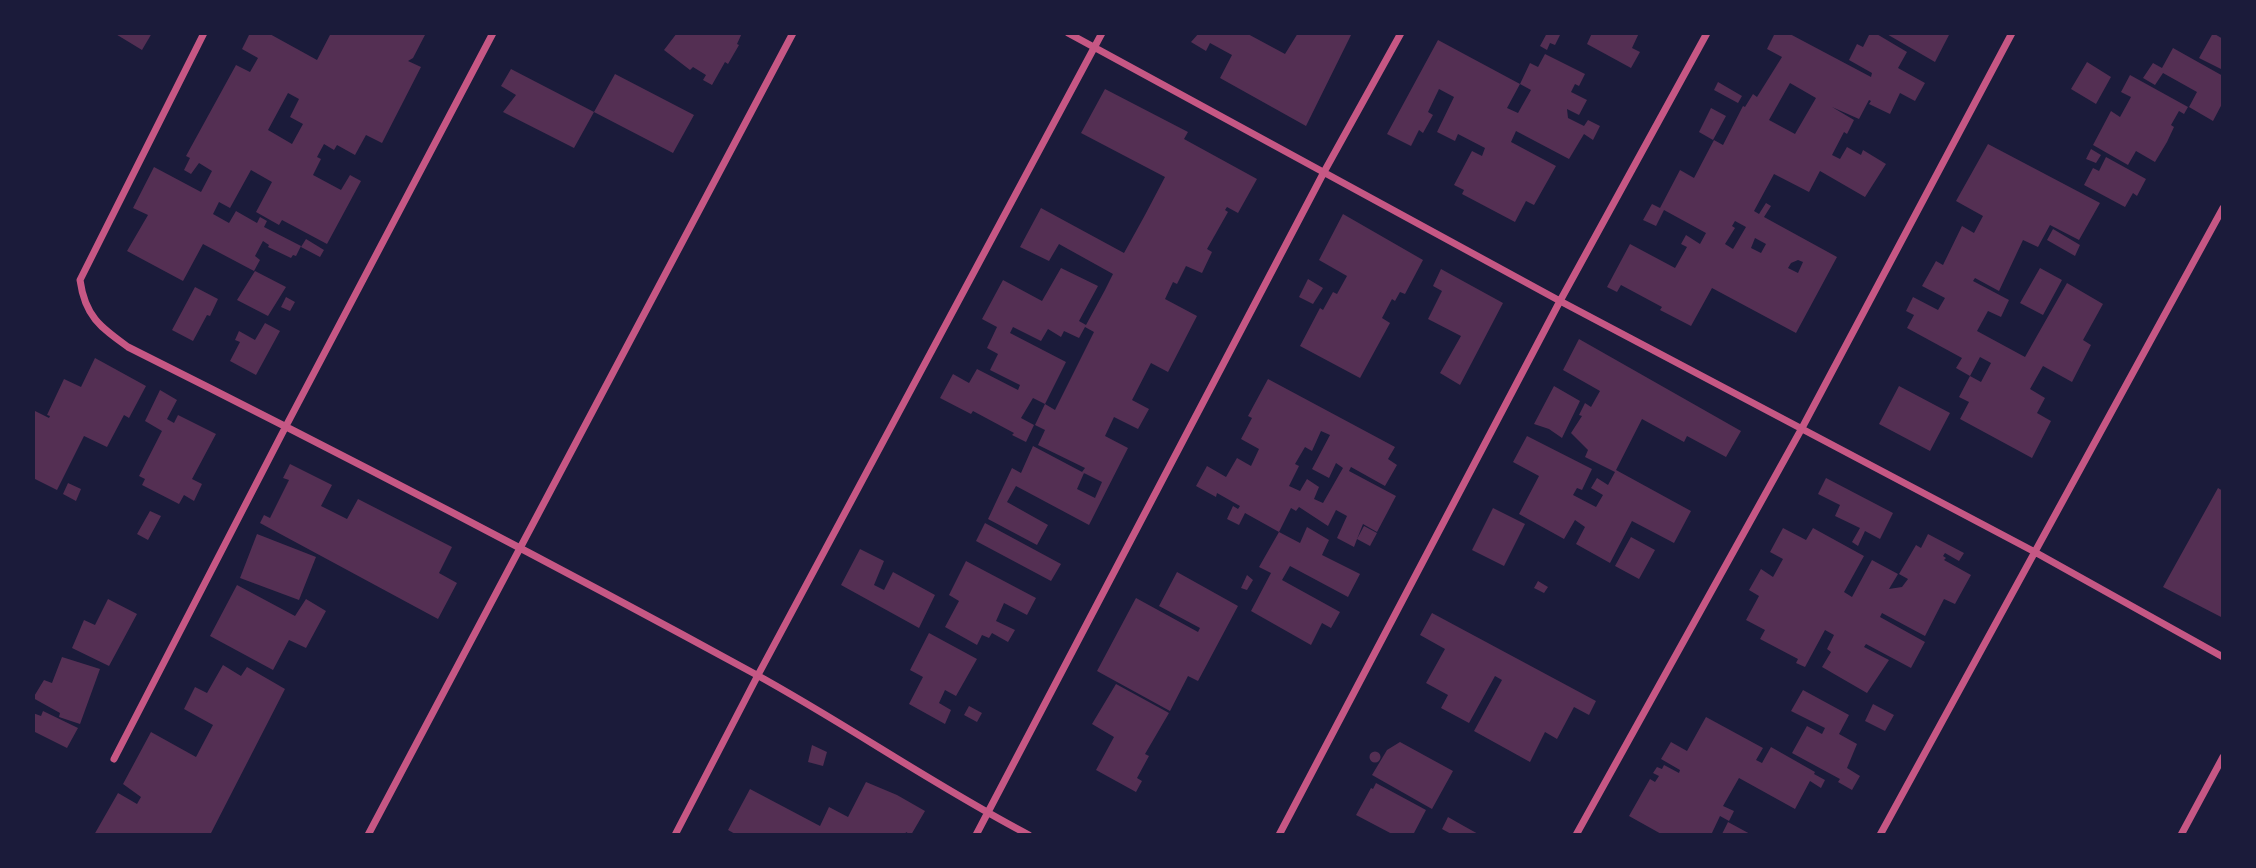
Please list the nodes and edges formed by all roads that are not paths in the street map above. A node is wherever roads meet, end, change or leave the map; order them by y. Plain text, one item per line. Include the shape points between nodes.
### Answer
1 (204, 33) edge
2 (493, 33) edge
3 (793, 33) edge
4 (1068, 33) edge
5 (1101, 33) edge
6 (1401, 33) edge
7 (1707, 33) edge
8 (2012, 33) edge
9 (1094, 47) junction
10 (1324, 172) junction
11 (2223, 208) edge
12 (1560, 301) junction
13 (286, 426) junction
14 (1802, 428) junction
15 (520, 550) junction
16 (2033, 551) junction
17 (2223, 657) edge
18 (758, 675) junction
19 (2223, 757) edge
20 (114, 759) dead end
21 (988, 813) junction
22 (368, 835) edge
23 (675, 835) edge
24 (976, 835) edge
25 (1029, 835) edge
26 (1279, 835) edge
27 (1576, 835) edge
28 (1880, 835) edge
29 (2181, 835) edge

1 - 13 street via 80,280 82,297 92,317 128,347
2 - 13 street
3 - 15 street
4 - 9 street
5 - 9 street
6 - 10 street
7 - 12 street
8 - 14 street
9 - 10 street
9 - 18 street
10 - 12 street
10 - 21 street
11 - 16 street
12 - 14 street
12 - 26 street
13 - 15 street
13 - 20 street
14 - 16 street
14 - 27 street
15 - 18 street
15 - 22 street
16 - 17 street
16 - 28 street
18 - 21 street
18 - 23 street
19 - 29 street
21 - 24 street
21 - 25 street

